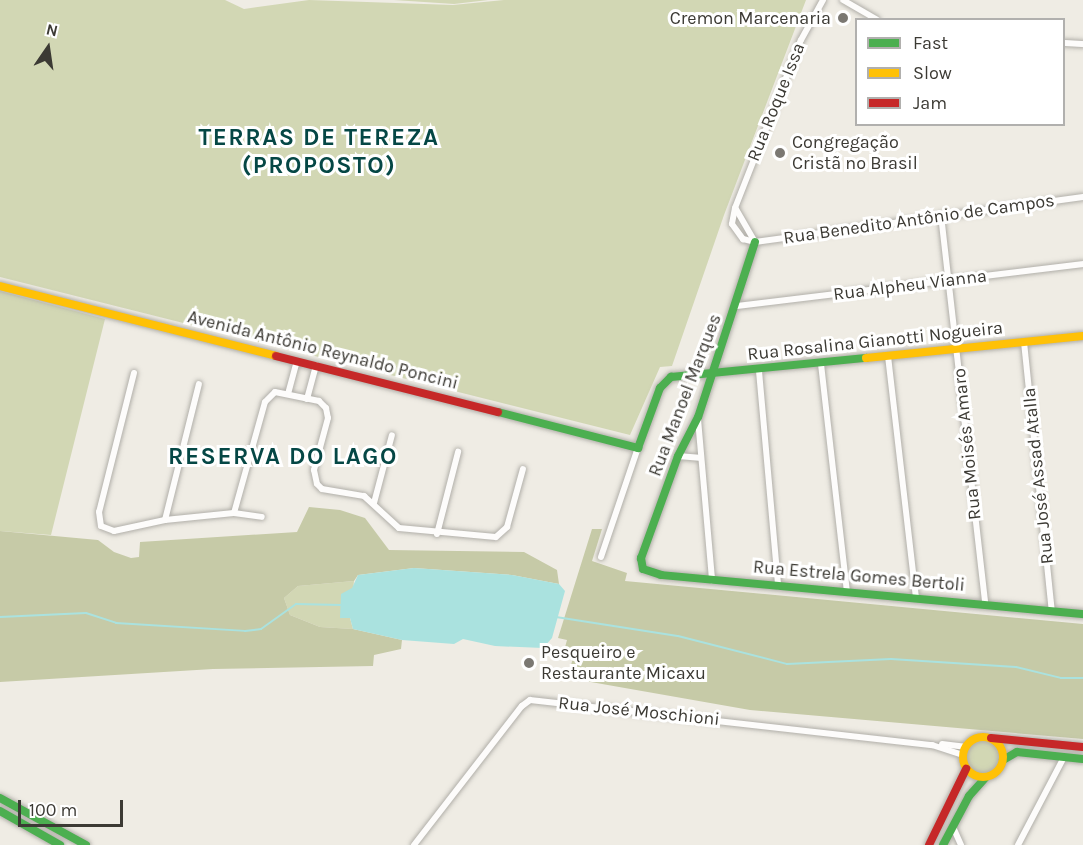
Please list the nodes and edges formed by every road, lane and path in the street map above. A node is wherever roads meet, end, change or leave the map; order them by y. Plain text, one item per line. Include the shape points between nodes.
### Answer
1 (823, 0) edge
2 (843, 0) edge
3 (874, 18) edge
4 (1065, 43) edge
5 (1083, 44) edge
6 (1083, 197) edge
7 (735, 208) junction
8 (941, 214) junction
9 (755, 242) junction
10 (1083, 264) edge
11 (948, 280) junction
12 (0, 285) edge
13 (737, 306) junction
14 (1083, 336) edge
15 (1024, 342) junction
16 (956, 348) junction
17 (888, 356) junction
18 (297, 361) junction
19 (821, 364) junction
20 (316, 365) junction
21 (759, 371) junction
22 (134, 373) dead end
23 (712, 374) junction
24 (200, 384) dead end
25 (288, 394) junction
26 (307, 399) junction
27 (698, 417) junction
28 (392, 435) dead end
29 (638, 448) junction
30 (458, 452) dead end
31 (678, 456) junction
32 (699, 458) junction
33 (523, 469) dead end
34 (374, 503) junction
35 (234, 513) junction
36 (262, 517) dead end
37 (165, 520) junction
38 (437, 534) junction
39 (601, 557) dead end
40 (641, 558) joint
41 (712, 580) junction
42 (778, 586) junction
43 (847, 592) junction
44 (916, 597) junction
45 (985, 603) junction
46 (1053, 611) junction
47 (1083, 614) edge
48 (990, 738) junction
49 (1083, 747) edge
50 (964, 751) junction
51 (1064, 757) junction
52 (1083, 759) edge
53 (1003, 760) junction
54 (966, 769) junction
55 (985, 778) junction
56 (0, 798) edge
57 (0, 811) edge
58 (953, 827) junction
59 (60, 845) edge
60 (86, 845) edge
61 (414, 845) edge
62 (929, 845) edge
63 (943, 845) edge
64 (962, 845) edge
65 (1018, 845) edge

1 - 7 street, Rua Roque Issa via 801,40
2 - 3 street
4 - 5 street
6 - 8 street, Rua Benedito Antônio de Campos
7 - 9 street
7 - 9 street via 732,224 742,239
8 - 9 street, Rua Benedito Antônio de Campos
8 - 11 street, Rua Moisés Amaro
9 - 13 street, Rua Manoel Marques
10 - 11 street, Rua Alpheu Vianna
11 - 13 street, Rua Alpheu Vianna
11 - 16 street, Rua Moisés Amaro
12 - 18 street, Avenida Antônio Reynaldo Poncini
13 - 23 street, Rua Manoel Marques
14 - 15 street, Rua Rosalina Gianotti Nogueira
15 - 16 street, Rua Rosalina Gianotti Nogueira
15 - 46 street, Rua José Assad Atalla
16 - 17 street, Rua Rosalina Gianotti Nogueira
16 - 45 street, Rua Moisés Amaro
17 - 19 street, Rua Rosalina Gianotti Nogueira
17 - 44 street
18 - 20 street, Avenida Antônio Reynaldo Poncini
18 - 25 street
19 - 21 street, Rua Rosalina Gianotti Nogueira
19 - 43 street
20 - 26 street
20 - 29 street, Avenida Antônio Reynaldo Poncini
21 - 23 street, Rua Rosalina Gianotti Nogueira
21 - 42 street
22 - 37 street via 99,512 104,529 114,531
23 - 27 street, Rua Manoel Marques
23 - 29 street, Rua Rosalina Gianotti Nogueira via 671,377 660,388
24 - 37 street
25 - 26 street
25 - 35 street via 271,394 265,402
26 - 34 street via 326,408 328,418 314,470 317,484 322,489 364,496
27 - 31 street, Rua Manoel Marques
27 - 32 street
28 - 34 street
29 - 39 street
30 - 38 street
31 - 32 street
31 - 40 street, Rua Manoel Marques
32 - 41 street
33 - 38 street via 503,534 485,538
34 - 38 street via 399,528
35 - 36 street
35 - 37 street
40 - 41 street, Rua Estrela Gomes Bertoli via 643,569 649,572
41 - 42 street, Rua Estrela Gomes Bertoli
42 - 43 street, Rua Estrela Gomes Bertoli
43 - 44 street, Rua Estrela Gomes Bertoli
44 - 45 street, Rua Estrela Gomes Bertoli
45 - 46 street, Rua Estrela Gomes Bertoli
46 - 47 street, Rua Estrela Gomes Bertoli
48 - 49 street
48 - 50 street via 979,737
48 - 53 street via 999,744
50 - 54 street
50 - 61 street, Rua José Moschioni via 530,700
51 - 52 street
51 - 53 street via 1017,752
51 - 65 street
53 - 55 street via 997,772
54 - 55 street
54 - 62 street
55 - 58 street via 969,796
56 - 60 street
57 - 59 street
58 - 63 street
58 - 64 street

